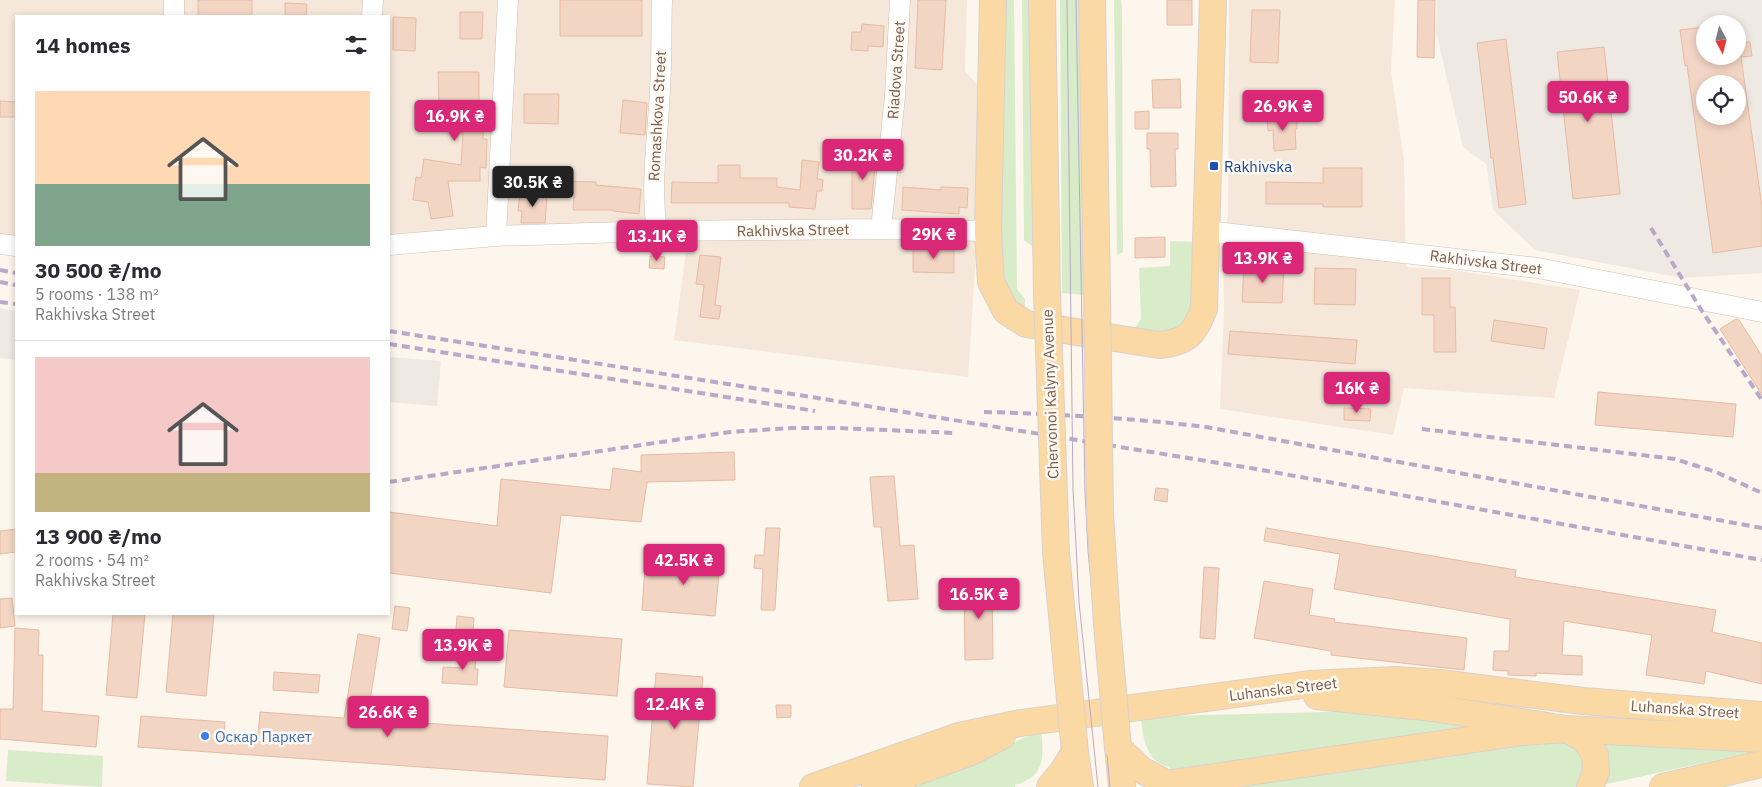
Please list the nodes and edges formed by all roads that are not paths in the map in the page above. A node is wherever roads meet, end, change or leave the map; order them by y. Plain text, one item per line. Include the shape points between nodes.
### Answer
1 (174, 0) edge
2 (373, 0) edge
3 (508, 0) edge
4 (662, 0) edge
5 (900, 0) edge
6 (993, 0) edge
7 (1042, 0) edge
8 (1092, 0) edge
9 (1213, 0) edge
10 (174, 15) edge
11 (372, 15) edge
12 (881, 229) junction
13 (657, 231) junction
14 (988, 231) junction
15 (1206, 231) junction
16 (496, 236) junction
17 (0, 244) edge
18 (390, 245) edge
19 (15, 246) edge
20 (1762, 312) edge
21 (1259, 692) junction
22 (1762, 715) edge
23 (1021, 723) junction
24 (1566, 729) junction
25 (1762, 739) edge
26 (1118, 748) junction
27 (1075, 752) junction
28 (1762, 764) edge
29 (1762, 782) edge
30 (813, 787) edge
31 (875, 787) edge
32 (1050, 787) edge
33 (1080, 787) edge
34 (1122, 787) edge
35 (1590, 787) edge
36 (1663, 787) edge
37 (1741, 787) edge

1 - 10 street
2 - 11 street
3 - 16 street
4 - 13 street, Romashkova Street via 653,186
5 - 12 street, Riadova Street via 895,96
6 - 14 main road
7 - 27 main road, Chervonoi Kalyny Avenue, bridge via 1056,553
8 - 26 main road, bridge via 1100,523
9 - 15 main road
12 - 13 street, Rakhivska Street
12 - 14 street, Rakhivska Street
13 - 16 street, Rakhivska Street
14 - 15 main road via 991,282 1006,311 1026,324 1159,345 1185,340 1197,326 1204,309
15 - 20 street, Rakhivska Street via 1538,268
16 - 18 street, Rakhivska Street
17 - 19 street
21 - 22 main road, Luhanska Street via 1309,684 1396,680 1583,701
21 - 23 main road, Luhanska Street
21 - 24 main road via 1432,708
23 - 30 main road, Luhanska Street via 959,736
23 - 31 main road via 971,752
24 - 25 main road
24 - 26 main road via 1523,732 1167,784 1140,769
24 - 35 main road via 1585,739 1594,755 1596,772
26 - 34 main road
27 - 32 main road
27 - 33 main road, Chervonoi Kalyny Avenue
28 - 36 main road
29 - 37 main road

